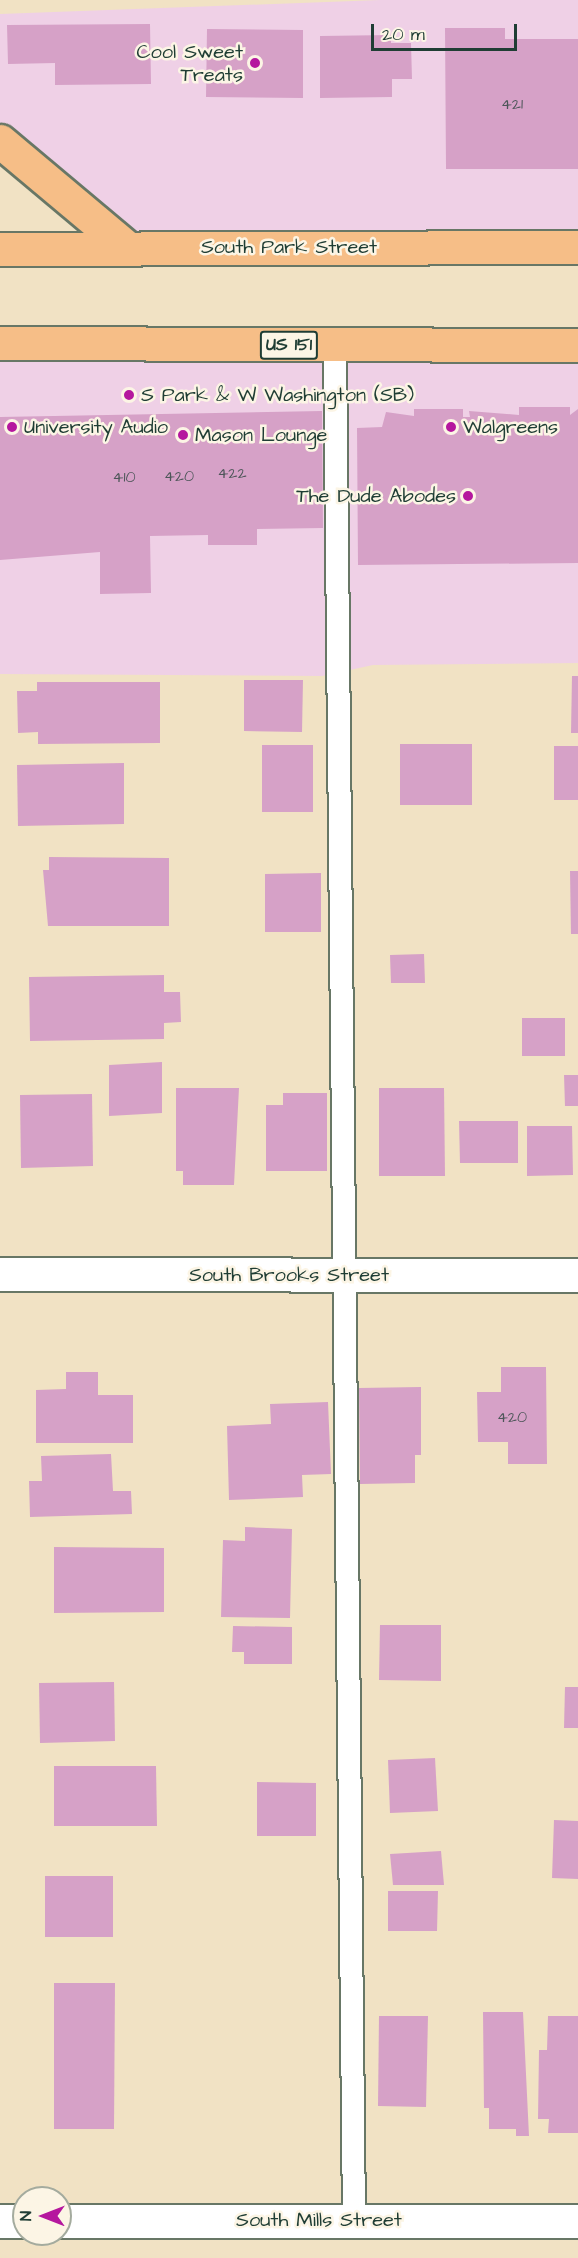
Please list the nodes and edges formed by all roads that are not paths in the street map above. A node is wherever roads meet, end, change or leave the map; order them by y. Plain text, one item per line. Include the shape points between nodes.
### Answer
1 (0, 141) edge
2 (125, 246) junction
3 (578, 247) edge
4 (0, 249) edge
5 (0, 343) edge
6 (335, 345) junction
7 (578, 345) edge
8 (0, 1274) edge
9 (345, 1275) junction
10 (578, 1275) edge
11 (354, 2220) junction
12 (72, 2221) edge
13 (578, 2221) edge

1 - 2 main road
2 - 3 main road, South Park Street
2 - 4 main road, South Park Street
5 - 6 main road, US 151
6 - 7 main road, US 151
6 - 9 lane
8 - 9 street, South Brooks Street
9 - 10 street, South Brooks Street
9 - 11 lane
11 - 12 street, South Mills Street
11 - 13 street, South Mills Street

